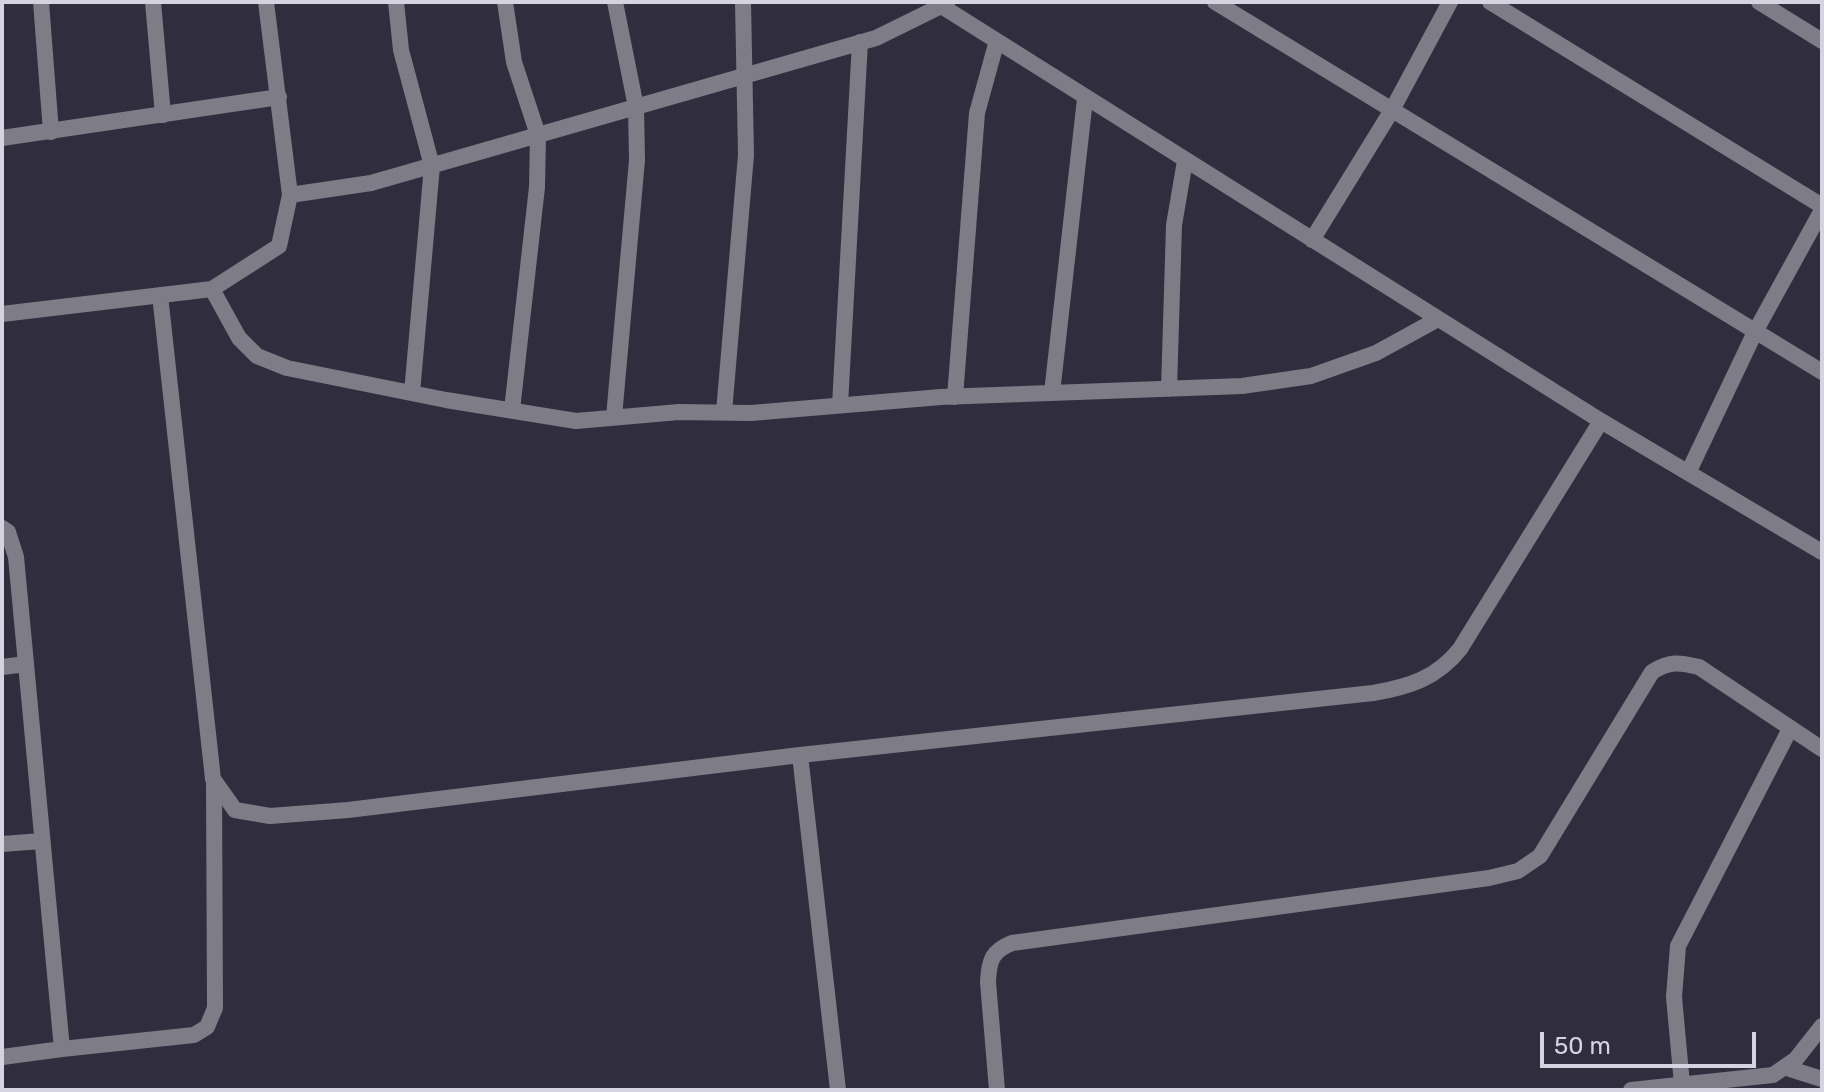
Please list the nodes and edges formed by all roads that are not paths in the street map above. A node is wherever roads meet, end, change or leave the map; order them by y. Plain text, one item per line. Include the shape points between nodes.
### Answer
1 (41, 2) edge
2 (153, 2) edge
3 (266, 2) edge
4 (396, 2) edge
5 (505, 2) edge
6 (615, 2) edge
7 (743, 2) edge
8 (1215, 2) edge
9 (1450, 2) edge
10 (1490, 2) edge
11 (1759, 2) edge
12 (941, 4) edge
13 (1822, 41) edge
14 (860, 42) junction
15 (996, 44) junction
16 (747, 75) junction
17 (279, 97) junction
18 (1085, 99) junction
19 (636, 107) junction
20 (1392, 110) junction
21 (163, 115) junction
22 (51, 132) junction
23 (538, 135) junction
24 (2, 138) edge
25 (1185, 161) junction
26 (432, 166) junction
27 (290, 195) junction
28 (1822, 208) edge
29 (1312, 240) junction
30 (212, 289) junction
31 (160, 295) junction
32 (2, 314) edge
33 (1438, 319) junction
34 (1755, 332) junction
35 (1822, 372) edge
36 (1169, 389) junction
37 (412, 393) junction
38 (1052, 393) junction
39 (955, 397) junction
40 (840, 405) junction
41 (512, 410) junction
42 (724, 412) junction
43 (614, 417) junction
44 (1601, 421) junction
45 (1688, 473) junction
46 (2, 528) edge
47 (1822, 552) edge
48 (26, 664) junction
49 (2, 667) edge
50 (1790, 729) junction
51 (1822, 749) edge
52 (800, 755) junction
53 (213, 779) junction
54 (42, 841) junction
55 (2, 844) edge
56 (1822, 1026) edge
57 (62, 1049) junction
58 (2, 1057) edge
59 (1787, 1068) junction
60 (1822, 1079) edge
61 (1682, 1084) junction
62 (838, 1090) edge
63 (997, 1090) edge
64 (1631, 1090) edge

1 - 22 street
2 - 21 street
3 - 17 street
4 - 26 street via 401,50
5 - 23 street via 514,62
6 - 19 street
7 - 16 street
8 - 20 street
9 - 20 street
10 - 28 street
11 - 13 street
12 - 14 street
12 - 15 street
14 - 16 street
14 - 40 street
15 - 18 street
15 - 39 street via 977,113
16 - 19 street
16 - 42 street via 746,155
17 - 21 street
17 - 27 street
18 - 25 street
18 - 38 street
19 - 23 street
19 - 43 street via 637,160
20 - 29 street
20 - 34 street
21 - 22 street
22 - 24 street
23 - 26 street
23 - 41 street
25 - 29 street
25 - 36 street via 1174,225
26 - 27 street via 371,183
26 - 37 street
27 - 30 street via 279,246
28 - 34 street
29 - 33 street
30 - 31 street
30 - 37 street via 239,338 257,356 287,368
31 - 32 street
31 - 53 street
33 - 36 street via 1376,353 1311,376
33 - 44 street
34 - 35 street
34 - 45 street
36 - 38 street
37 - 41 street
38 - 39 street
39 - 40 street
40 - 42 street
41 - 43 street via 576,421
42 - 43 street
44 - 45 street
44 - 52 street via 1460,649 1422,681 1373,693
45 - 47 street
46 - 48 street via 16,557
48 - 49 street
48 - 54 street
50 - 51 street
50 - 61 street via 1678,946 1674,997
50 - 63 street via 1699,667 1678,661 1652,672 1540,856 1518,871 999,948 989,964 988,982
52 - 53 street via 270,816 235,810
52 - 62 street
53 - 57 street via 215,1008 207,1027 194,1035
54 - 55 street
54 - 57 street
56 - 59 street
57 - 58 street
59 - 60 street
59 - 61 street via 1754,1078
61 - 64 street

